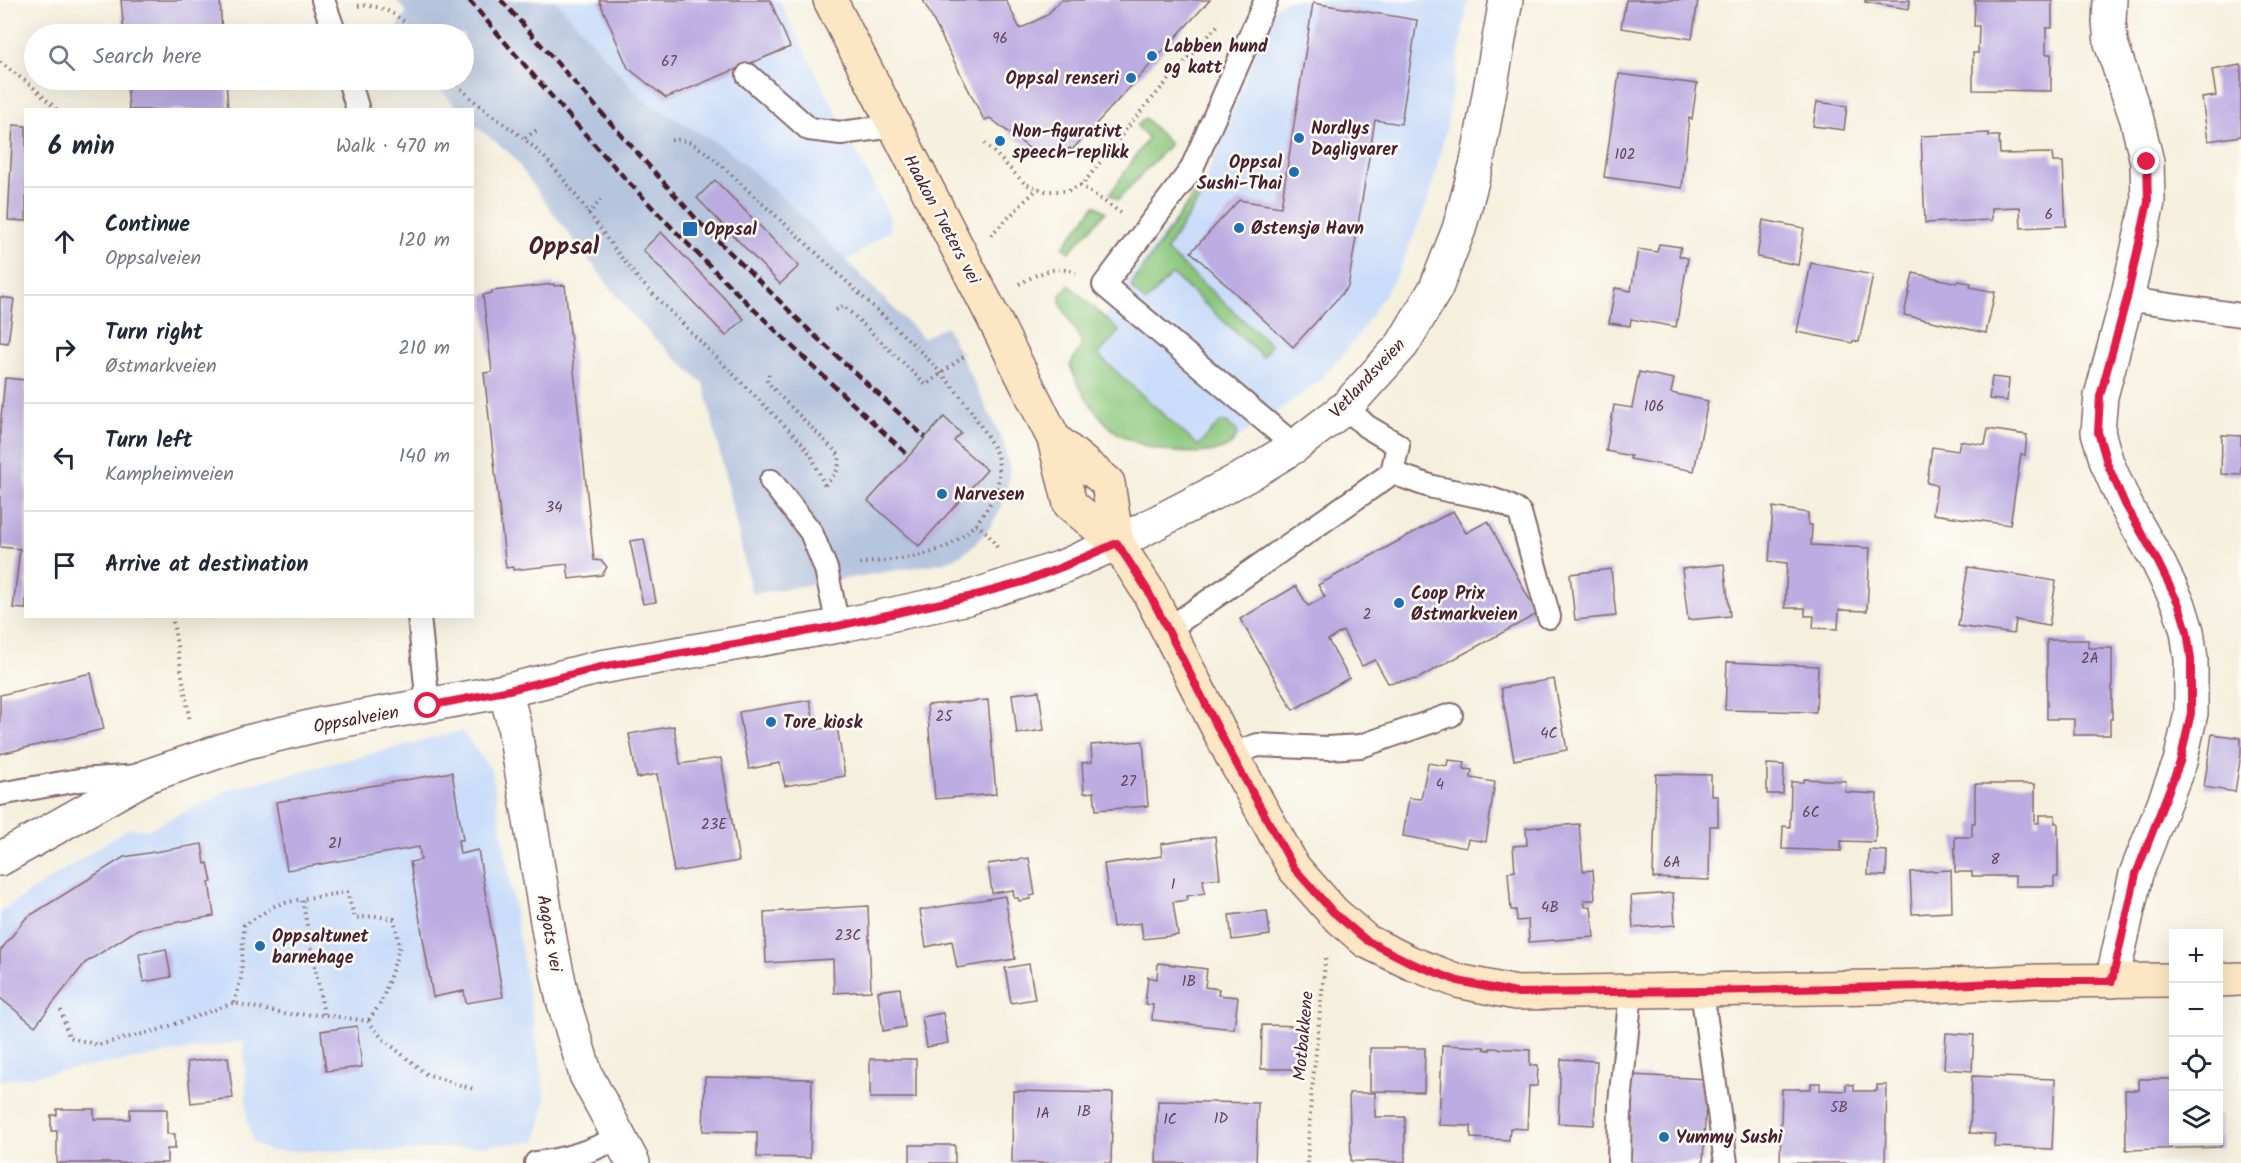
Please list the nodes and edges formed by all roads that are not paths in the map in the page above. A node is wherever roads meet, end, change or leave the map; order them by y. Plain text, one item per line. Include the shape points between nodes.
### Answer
1 (830, 0) edge
2 (1266, 0) edge
3 (1506, 0) edge
4 (2110, 0) edge
5 (325, 4) edge
6 (332, 24) edge
7 (748, 75) dead end
8 (352, 90) edge
9 (357, 108) edge
10 (894, 126) junction
11 (2127, 298) junction
12 (2241, 315) edge
13 (1346, 407) junction
14 (1295, 446) junction
15 (1392, 473) junction
16 (771, 481) dead end
17 (1117, 543) junction
18 (1549, 617) dead end
19 (419, 618) edge
20 (838, 626) junction
21 (1167, 630) junction
22 (505, 691) junction
23 (428, 706) junction
24 (1451, 715) dead end
25 (1231, 754) junction
26 (147, 776) junction
27 (0, 794) edge
28 (0, 859) edge
29 (2241, 979) edge
30 (2169, 980) edge
31 (2223, 980) edge
32 (2112, 981) junction
33 (1631, 991) junction
34 (1702, 991) junction
35 (626, 1150) edge
36 (536, 1163) edge
37 (1619, 1163) edge
38 (1726, 1163) edge

1 - 10 street, Haakon Tveters vei
2 - 14 lane via 1191,170 1104,285
3 - 13 street, Vetlandsveien via 1478,162 1459,229 1436,288 1402,345
4 - 11 street via 2110,43 2147,162 2148,202
5 - 6 lane
7 - 10 lane via 809,129 841,133
8 - 9 lane
10 - 17 street, Haakon Tveters vei via 1054,439 1108,483
11 - 12 lane
11 - 32 street via 2100,396 2098,432 2125,504 2179,605 2191,659 2191,713 2180,762 2136,874
13 - 14 street, Vetlandsveien
13 - 15 lane via 1366,426 1398,445
14 - 17 street, Vetlandsveien
15 - 18 lane via 1432,487 1492,500 1520,513
15 - 21 lane
16 - 20 lane via 811,532 826,569
17 - 20 street, Oppsalveien via 1023,582
17 - 21 street
19 - 23 lane
20 - 22 street, Oppsalveien via 601,667
21 - 25 street
22 - 23 street, Oppsalveien
22 - 35 street, Aagots vei via 563,1000 586,1075
23 - 26 street, Oppsalveien via 322,724 247,742
24 - 25 lane via 1361,746 1258,745
25 - 33 street via 1294,868 1333,912 1366,940 1458,981 1516,993
26 - 27 lane via 79,780
26 - 28 street, Oppsalveien
29 - 31 street
30 - 32 street
32 - 34 street
33 - 34 street
33 - 37 lane via 1620,1103
34 - 38 lane
35 - 36 lane via 601,1147

